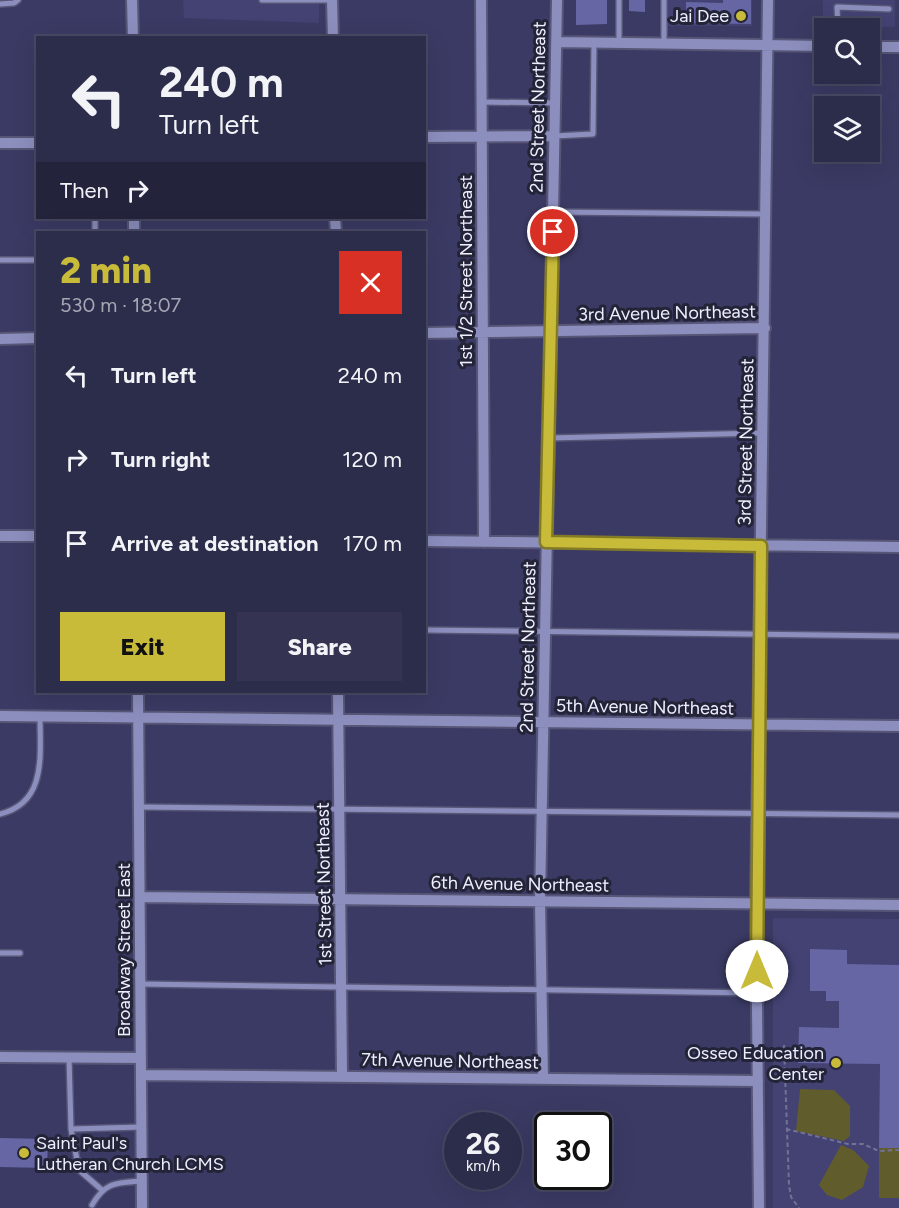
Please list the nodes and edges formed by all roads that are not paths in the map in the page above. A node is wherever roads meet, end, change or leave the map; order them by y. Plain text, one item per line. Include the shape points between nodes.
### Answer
1 (18, 0) edge
2 (132, 0) edge
3 (262, 0) edge
4 (332, 0) edge
5 (481, 0) edge
6 (557, 0) edge
7 (619, 0) edge
8 (664, 0) edge
9 (768, 0) edge
10 (299, 1) edge
11 (0, 4) edge
12 (889, 9) dead end
13 (838, 18) edge
14 (133, 36) edge
15 (333, 36) edge
16 (557, 42) junction
17 (594, 42) junction
18 (619, 43) junction
19 (664, 44) junction
20 (768, 46) junction
21 (814, 46) edge
22 (880, 47) edge
23 (899, 47) edge
24 (481, 102) junction
25 (555, 103) junction
26 (482, 136) junction
27 (554, 136) junction
28 (426, 137) edge
29 (36, 142) edge
30 (0, 143) edge
31 (553, 212) junction
32 (766, 214) junction
33 (0, 260) edge
34 (36, 260) edge
35 (765, 328) junction
36 (550, 331) junction
37 (482, 332) junction
38 (426, 333) edge
39 (36, 338) edge
40 (0, 339) edge
41 (763, 433) junction
42 (548, 438) junction
43 (0, 536) edge
44 (36, 536) edge
45 (426, 542) edge
46 (484, 542) junction
47 (546, 542) junction
48 (761, 546) junction
49 (899, 548) edge
50 (426, 630) edge
51 (545, 632) junction
52 (760, 633) junction
53 (899, 636) edge
54 (138, 693) edge
55 (338, 693) edge
56 (0, 716) edge
57 (40, 716) junction
58 (138, 718) junction
59 (338, 719) junction
60 (543, 722) junction
61 (759, 725) junction
62 (899, 726) edge
63 (139, 807) junction
64 (339, 809) junction
65 (542, 811) junction
66 (758, 812) junction
67 (0, 814) edge
68 (899, 816) edge
69 (140, 897) junction
70 (340, 899) junction
71 (540, 901) junction
72 (756, 904) junction
73 (899, 905) edge
74 (0, 953) edge
75 (20, 953) dead end
76 (140, 984) junction
77 (342, 988) junction
78 (542, 990) junction
79 (757, 993) junction
80 (0, 1057) edge
81 (69, 1057) junction
82 (141, 1058) junction
83 (141, 1075) junction
84 (342, 1076) junction
85 (543, 1079) junction
86 (758, 1081) junction
87 (141, 1127) junction
88 (71, 1129) junction
89 (142, 1181) junction
90 (102, 1190) junction
91 (92, 1205) dead end
92 (142, 1208) edge
93 (759, 1208) edge

1 - 11 lane
2 - 14 street
3 - 10 lane
4 - 10 lane
4 - 15 street
5 - 24 street, 1st 1/2 Street Northeast
6 - 16 street, 2nd Street Northeast
7 - 18 lane
8 - 19 lane
9 - 20 street, 3rd Street Northeast
12 - 13 lane via 837,7
16 - 17 street
16 - 25 street, 2nd Street Northeast
17 - 18 street
17 - 27 lane via 593,134
18 - 19 street
19 - 20 street
20 - 21 street
20 - 32 street, 3rd Street Northeast
22 - 23 street
24 - 25 lane
24 - 26 street, 1st 1/2 Street Northeast
25 - 27 street, 2nd Street Northeast
26 - 27 street
26 - 28 street
26 - 37 street, 1st 1/2 Street Northeast
27 - 31 street, 2nd Street Northeast
29 - 30 street
31 - 32 lane
31 - 36 street, 2nd Street Northeast
32 - 35 street, 3rd Street Northeast
33 - 34 lane
35 - 36 street, 3rd Avenue Northeast
35 - 41 street, 3rd Street Northeast
36 - 37 street, 3rd Avenue Northeast
36 - 42 street, 2nd Street Northeast
37 - 38 street, 3rd Avenue Northeast
37 - 46 street, 1st 1/2 Street Northeast
39 - 40 street
41 - 42 lane
41 - 48 street, 3rd Street Northeast
42 - 47 street, 2nd Street Northeast
43 - 44 street
45 - 46 street
46 - 47 street
47 - 48 street
47 - 51 street, 2nd Street Northeast
48 - 49 street
48 - 52 street, 3rd Street Northeast
50 - 51 lane
51 - 52 lane
51 - 60 street, 2nd Street Northeast
52 - 53 lane
52 - 61 street, 3rd Street Northeast
54 - 58 street, Broadway Street East
55 - 59 street, 1st Street Northeast
56 - 57 street, 5th Avenue Northeast
57 - 58 street, 5th Avenue Northeast
57 - 67 lane via 40,768 36,784 13,811
58 - 59 street, 5th Avenue Northeast
58 - 63 street, Broadway Street East
59 - 60 street, 5th Avenue Northeast
59 - 64 street, 1st Street Northeast
60 - 61 street, 5th Avenue Northeast
60 - 65 street, 2nd Street Northeast
61 - 62 street, 5th Avenue Northeast
61 - 66 street, 3rd Street Northeast
63 - 64 lane
63 - 69 street, Broadway Street East
64 - 65 lane
64 - 70 street, 1st Street Northeast
65 - 66 lane
65 - 71 street, 2nd Street Northeast
66 - 68 lane
66 - 72 street, 3rd Street Northeast
69 - 70 street, 6th Avenue Northeast
69 - 76 street, Broadway Street East
70 - 71 street, 6th Avenue Northeast
70 - 77 street, 1st Street Northeast
71 - 72 street, 6th Avenue Northeast
71 - 78 street, 2nd Street Northeast
72 - 73 street, 6th Avenue Northeast
72 - 79 street, 3rd Street Northeast
74 - 75 lane
76 - 77 lane
76 - 82 street, Broadway Street East
77 - 78 lane
77 - 84 street, 1st Street Northeast
78 - 79 lane
78 - 85 street, 2nd Street Northeast
79 - 86 street, 3rd Street Northeast
80 - 81 street
81 - 82 street
81 - 88 lane
82 - 83 street, Broadway Street East
83 - 84 street, 7th Avenue Northeast
83 - 87 street, Broadway Street East
84 - 85 street, 7th Avenue Northeast
85 - 86 street, 7th Avenue Northeast
86 - 93 street, 3rd Street Northeast
87 - 88 lane
87 - 89 street, Broadway Street East
88 - 90 lane via 79,1170
89 - 90 lane via 115,1183
89 - 92 street, Broadway Street East
90 - 91 lane

